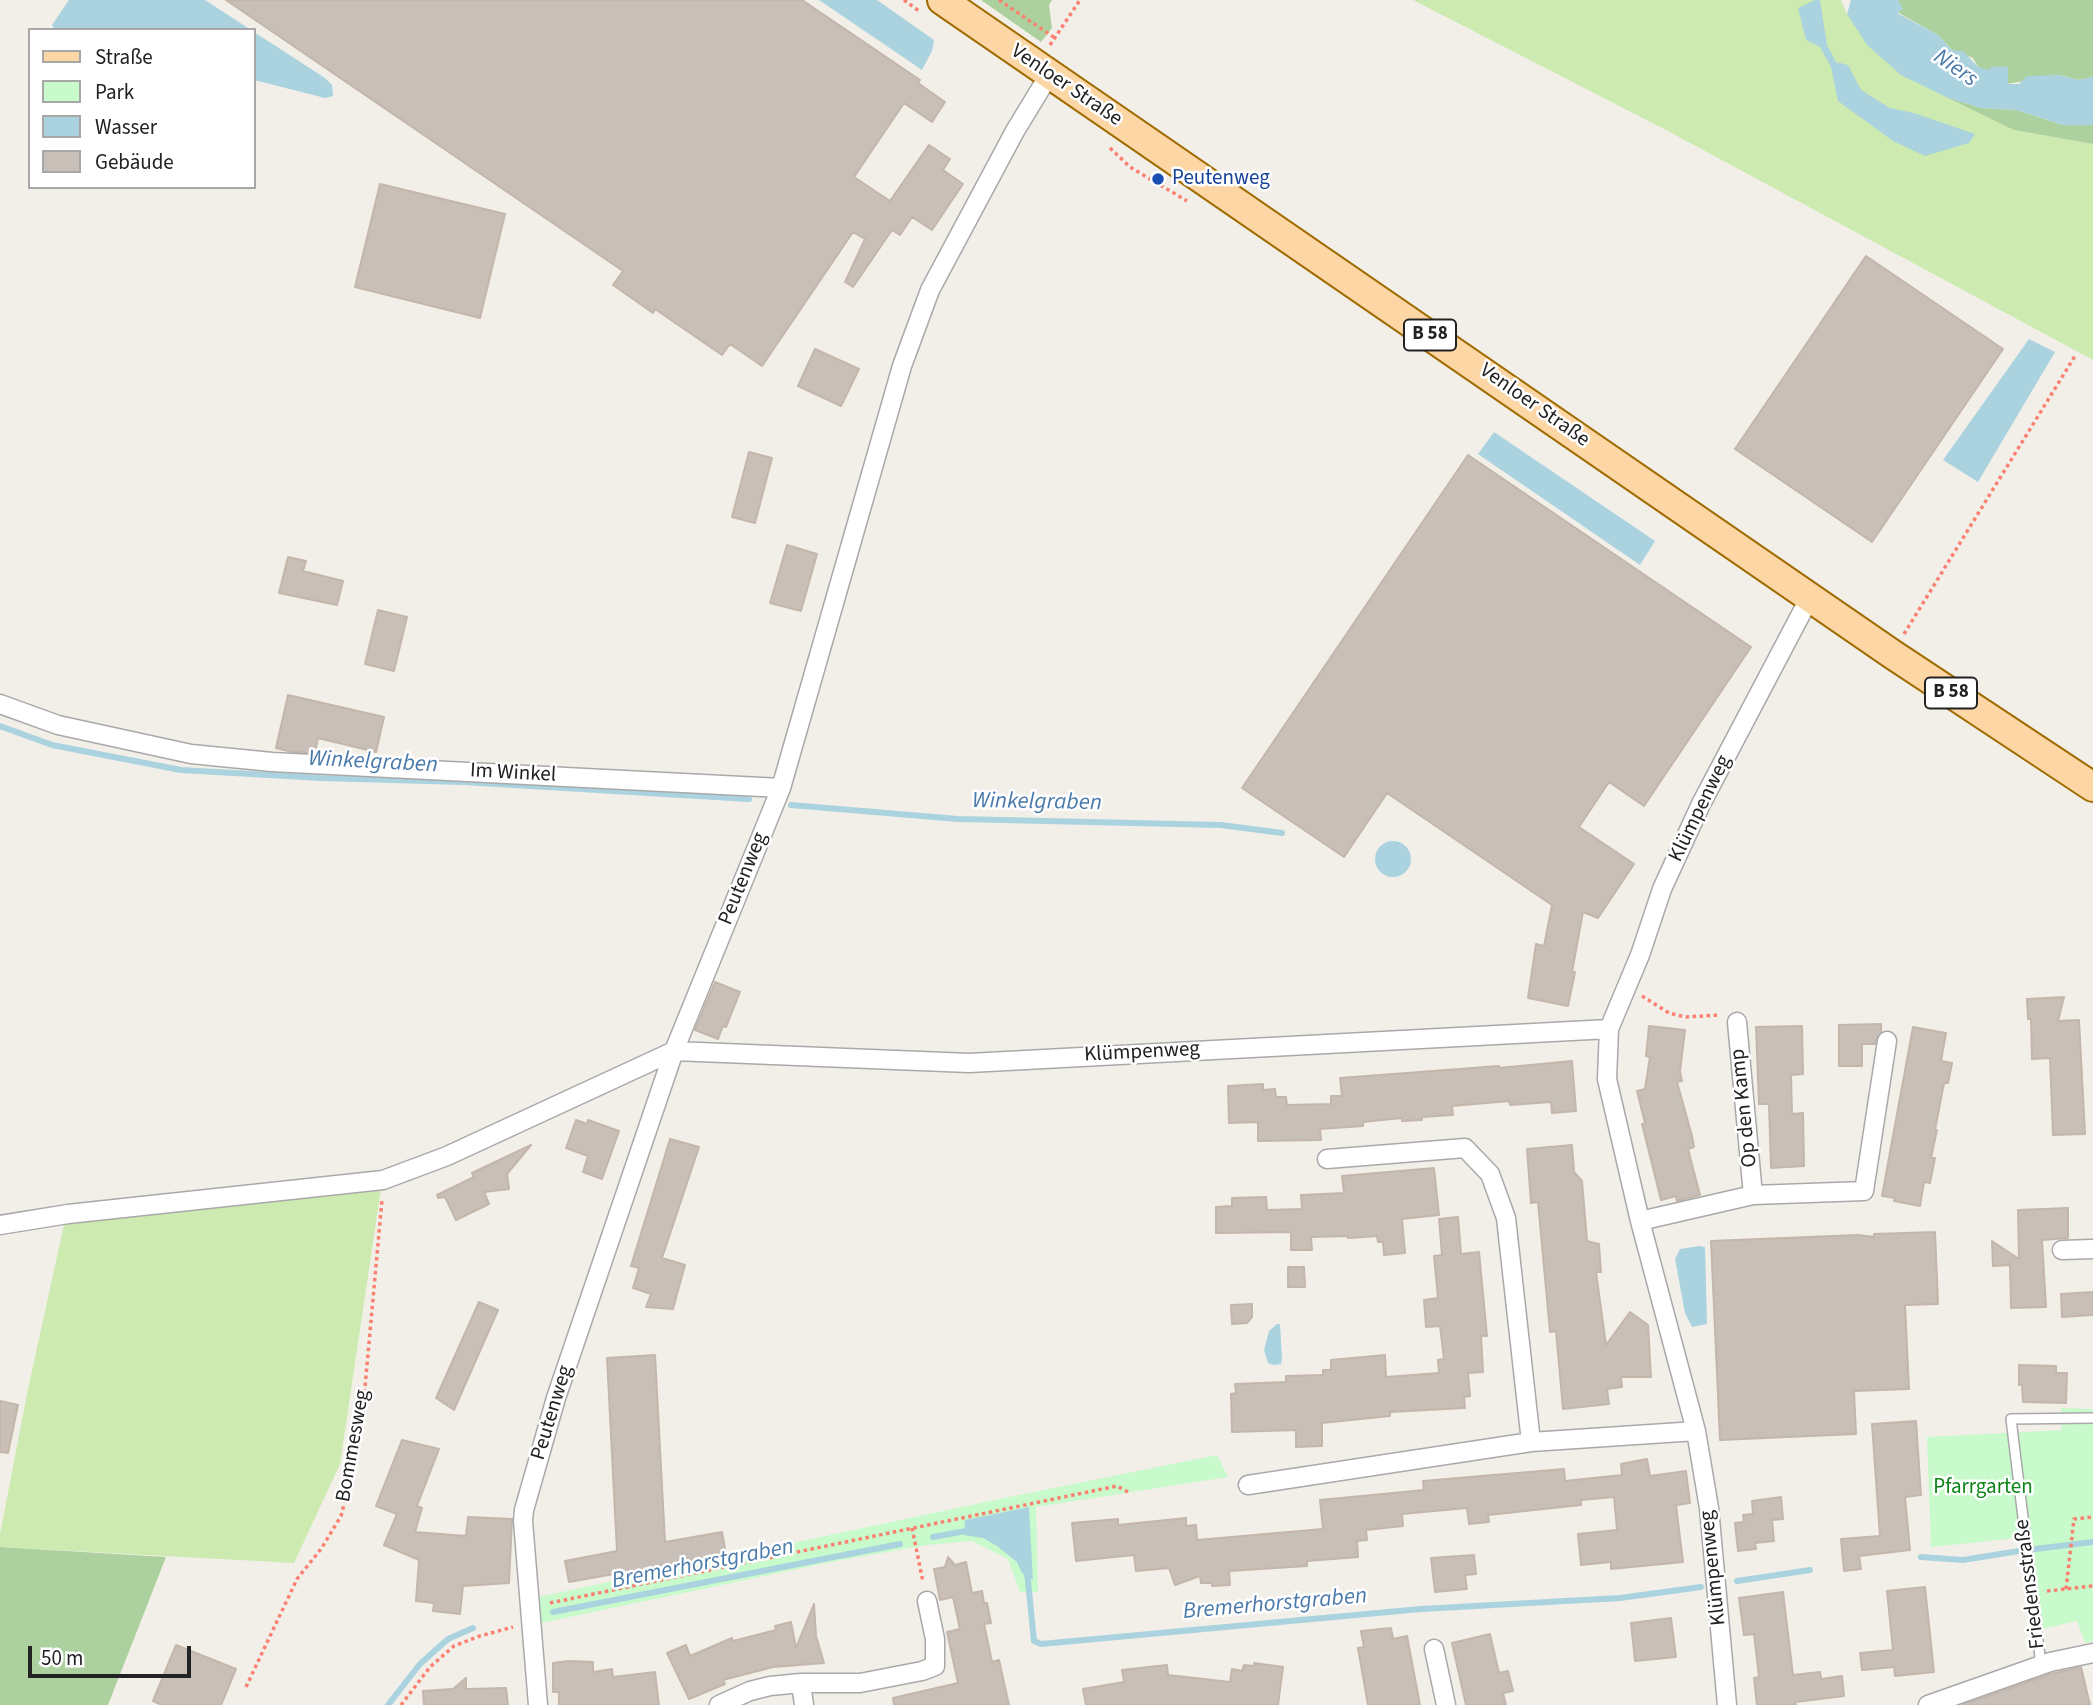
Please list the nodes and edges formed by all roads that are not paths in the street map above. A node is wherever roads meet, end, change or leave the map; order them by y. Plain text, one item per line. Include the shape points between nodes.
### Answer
1 (942, 0) edge
2 (1042, 70) junction
3 (1810, 597) junction
4 (0, 704) edge
5 (781, 788) junction
6 (2093, 788) edge
7 (1737, 1021) road end
8 (1609, 1029) junction
9 (1887, 1041) dead end
10 (674, 1051) junction
11 (1327, 1159) dead end
12 (1753, 1195) junction
13 (1640, 1221) junction
14 (0, 1225) edge
15 (2093, 1249) edge
16 (2062, 1250) dead end
17 (2093, 1418) edge
18 (1696, 1431) junction
19 (1531, 1442) junction
20 (1248, 1485) dead end
21 (927, 1601) road end
22 (1434, 1649) dead end
23 (2093, 1653) edge
24 (2041, 1665) junction
25 (801, 1683) junction
26 (538, 1705) edge
27 (719, 1705) edge
28 (804, 1705) edge
29 (1446, 1705) edge
30 (1727, 1705) edge
31 (1928, 1705) edge

1 - 2 main road, Venloer Straße / B 58
2 - 3 main road, Venloer Straße / B 58
2 - 5 street, Peutenweg via 1015,131 930,290 902,366
3 - 6 main road, Venloer Straße / B 58
3 - 8 street, Klümpenweg via 1701,804 1662,889
4 - 5 street, Im Winkel via 58,725 191,754
5 - 10 street, Peutenweg
7 - 12 street, Op den Kamp
8 - 10 street, Klümpenweg via 969,1063
8 - 13 street, Klümpenweg via 1607,1079
9 - 12 street, Op den Kamp via 1864,1191
10 - 14 street via 447,1156 383,1180
10 - 26 street, Peutenweg via 556,1398 524,1510
11 - 19 street via 1465,1148 1490,1174 1507,1218
12 - 13 street, Op den Kamp
13 - 18 street, Klümpenweg
15 - 16 street
17 - 24 lane, Friedensstraße via 2011,1419
18 - 19 street
18 - 30 street, Klümpenweg via 1709,1508
19 - 20 street
21 - 25 street via 935,1666 860,1683
22 - 29 street
23 - 24 street
24 - 31 street
25 - 27 street via 750,1691
25 - 28 street

